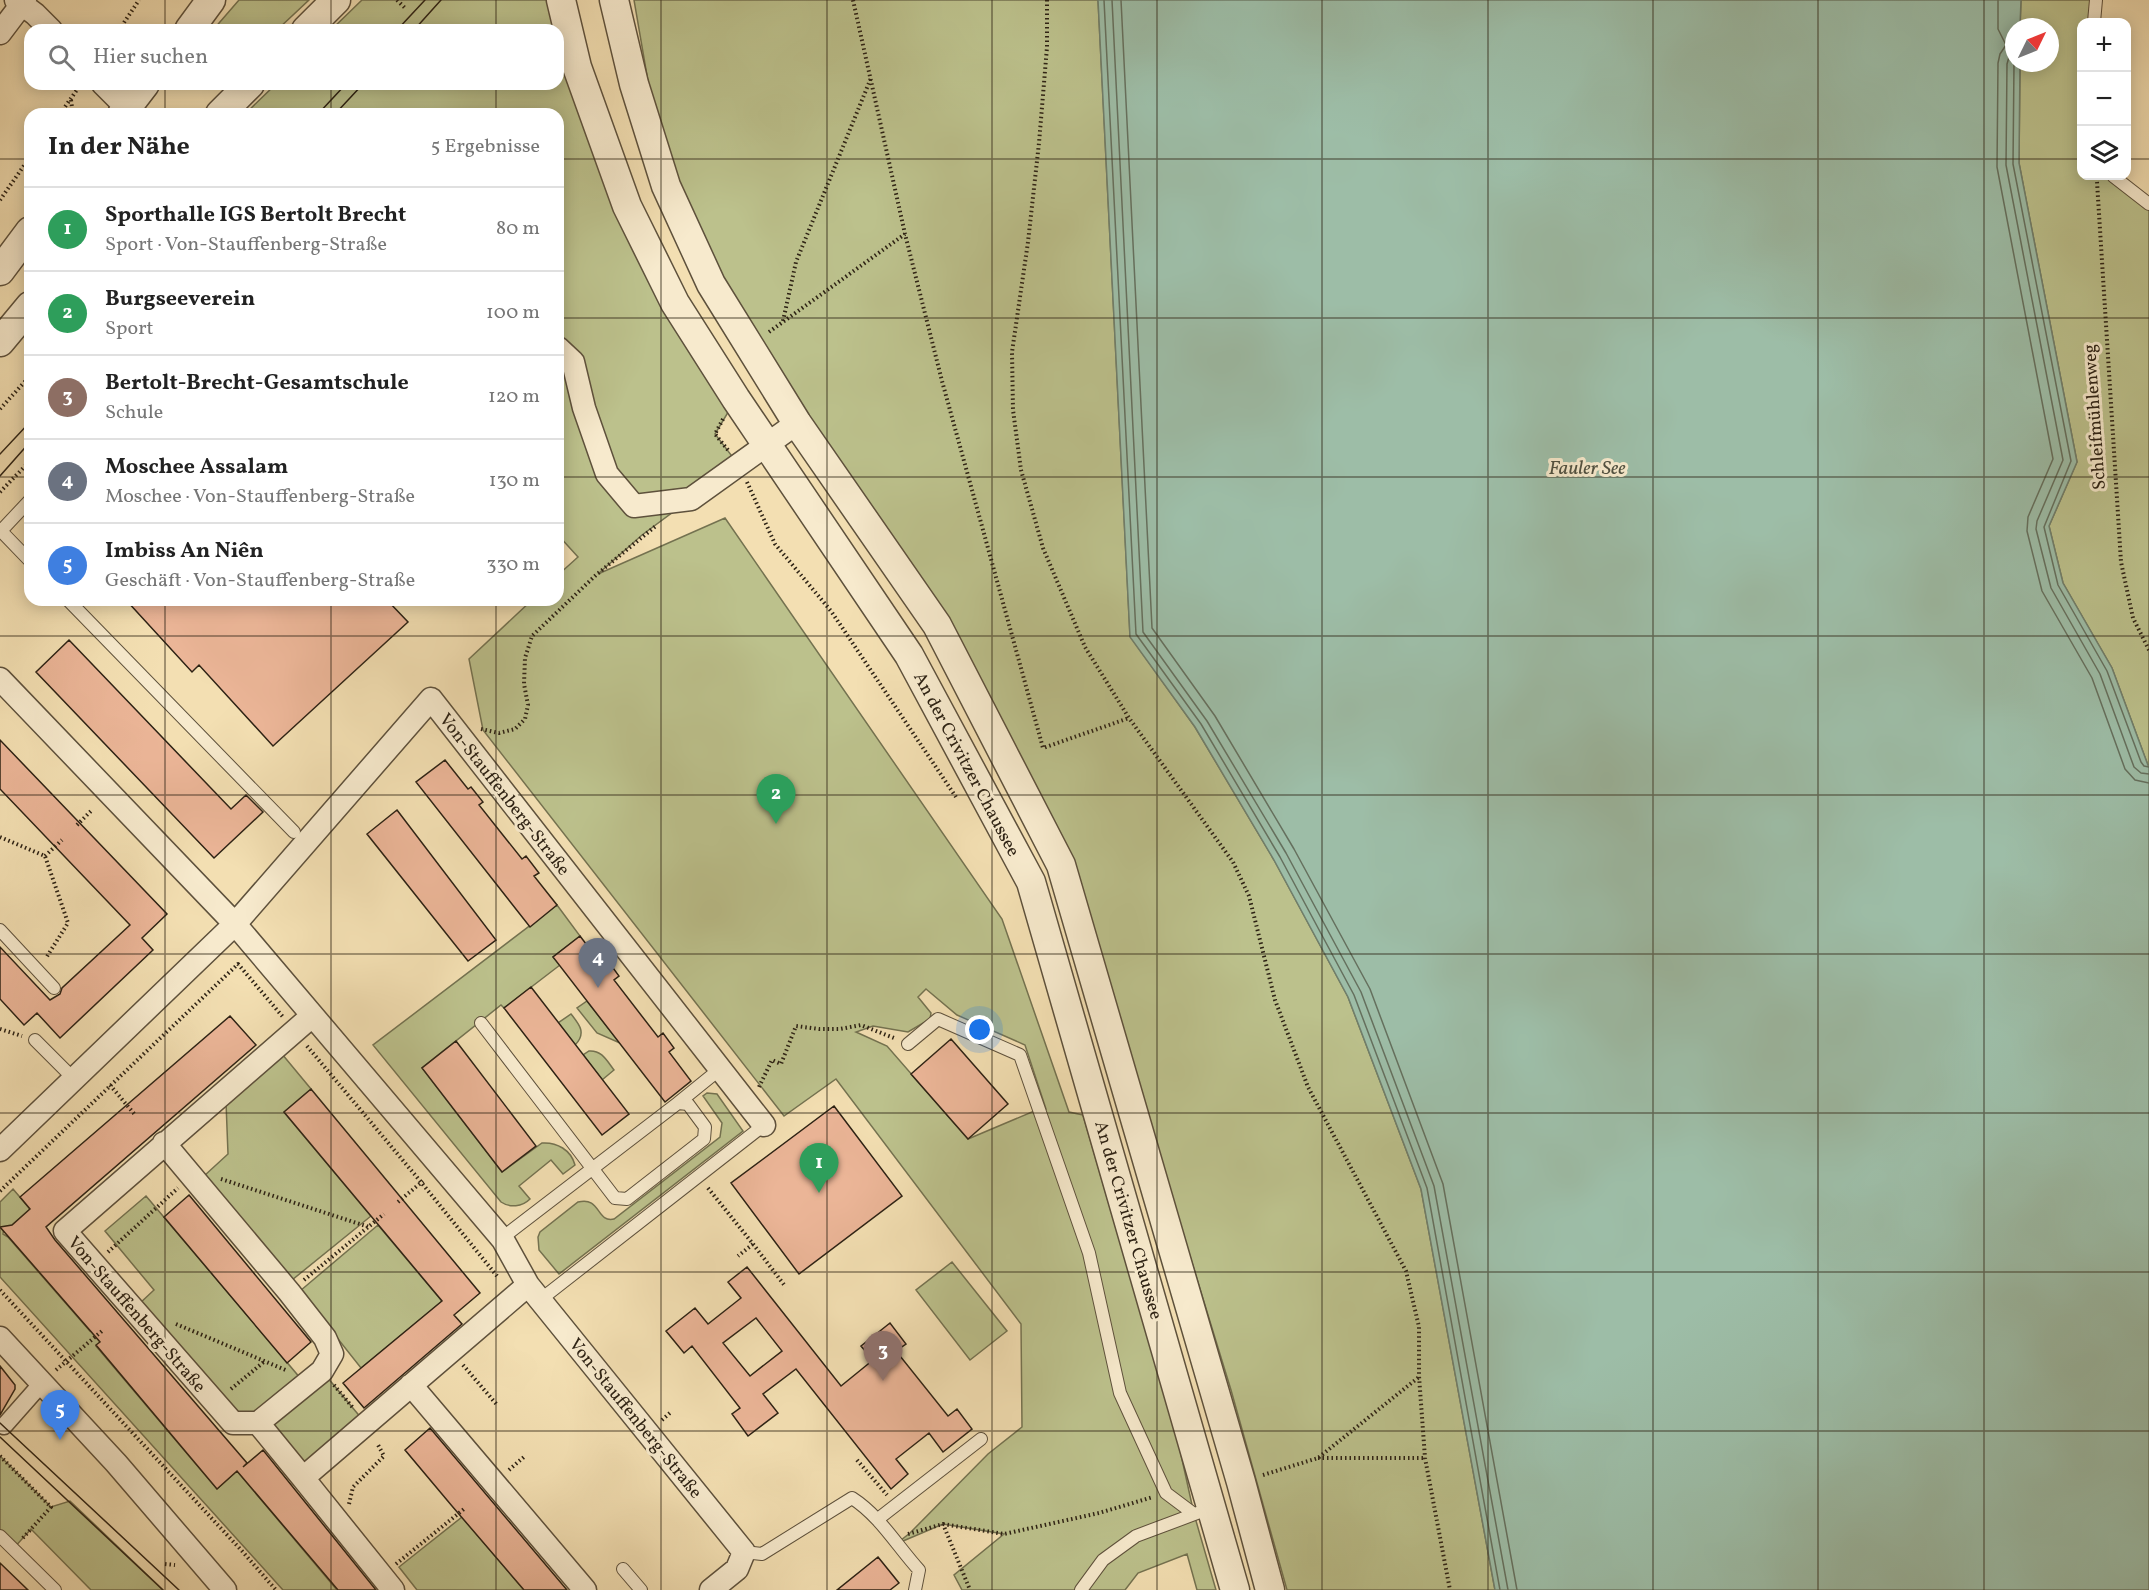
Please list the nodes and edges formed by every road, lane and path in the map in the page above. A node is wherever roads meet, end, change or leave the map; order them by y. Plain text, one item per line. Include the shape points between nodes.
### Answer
1 (140, 0) edge
2 (211, 0) edge
3 (336, 0) edge
4 (398, 0) edge
5 (561, 0) edge
6 (614, 0) edge
7 (854, 0) edge
8 (1047, 0) edge
9 (2096, 0) edge
10 (21, 2) edge
11 (405, 8) dead end
12 (2094, 18) edge
13 (45, 24) edge
14 (123, 24) edge
15 (193, 24) edge
16 (312, 24) edge
17 (0, 33) edge
18 (871, 77) junction
19 (77, 90) edge
20 (108, 90) edge
21 (141, 90) edge
22 (244, 90) edge
23 (70, 99) junction
24 (64, 108) edge
25 (72, 108) edge
26 (124, 108) edge
27 (130, 108) edge
28 (226, 108) edge
29 (24, 166) edge
30 (2097, 180) edge
31 (2118, 180) edge
32 (0, 200) edge
33 (2149, 204) edge
34 (905, 234) junction
35 (24, 239) edge
36 (0, 271) edge
37 (24, 313) edge
38 (783, 321) junction
39 (768, 334) dead end
40 (0, 342) edge
41 (564, 354) edge
42 (24, 383) edge
43 (0, 409) edge
44 (797, 423) junction
45 (766, 444) junction
46 (738, 464) junction
47 (24, 466) edge
48 (0, 492) edge
49 (24, 506) edge
50 (658, 523) dead end
51 (24, 555) edge
52 (74, 606) edge
53 (563, 606) edge
54 (564, 606) edge
55 (2149, 651) edge
56 (0, 679) edge
57 (1129, 718) junction
58 (475, 727) dead end
59 (961, 805) dead end
60 (92, 810) dead end
61 (77, 825) dead end
62 (294, 832) dead end
63 (0, 837) edge
64 (62, 840) dead end
65 (45, 856) junction
66 (235, 924) junction
67 (0, 930) edge
68 (38, 971) junction
69 (54, 988) dead end
70 (312, 1016) junction
71 (481, 1023) dead end
72 (0, 1029) edge
73 (295, 1031) junction
74 (35, 1040) joint
75 (908, 1044) joint
76 (720, 1069) junction
77 (74, 1079) junction
78 (111, 1085) junction
79 (760, 1085) dead end
80 (678, 1103) junction
81 (136, 1116) dead end
82 (764, 1125) joint
83 (164, 1143) junction
84 (0, 1150) edge
85 (439, 1165) junction
86 (592, 1168) junction
87 (187, 1171) junction
88 (698, 1176) junction
89 (422, 1182) junction
90 (0, 1191) edge
91 (398, 1202) dead end
92 (384, 1214) dead end
93 (369, 1227) junction
94 (502, 1238) junction
95 (753, 1244) junction
96 (738, 1256) dead end
97 (94, 1264) junction
98 (785, 1286) dead end
99 (0, 1290) edge
100 (289, 1292) junction
101 (527, 1294) junction
102 (172, 1323) dead end
103 (102, 1331) dead end
104 (0, 1338) edge
105 (451, 1351) junction
106 (265, 1361) junction
107 (66, 1362) junction
108 (322, 1371) junction
109 (1419, 1376) junction
110 (42, 1383) junction
111 (411, 1385) junction
112 (215, 1403) junction
113 (498, 1406) dead end
114 (258, 1423) junction
115 (367, 1425) junction
116 (4, 1426) dead end
117 (981, 1439) dead end
118 (0, 1456) edge
119 (1317, 1458) junction
120 (1425, 1458) junction
121 (857, 1460) dead end
122 (303, 1478) junction
123 (1241, 1482) junction
124 (1166, 1493) junction
125 (895, 1504) junction
126 (464, 1509) dead end
127 (1203, 1511) junction
128 (878, 1519) junction
129 (943, 1524) junction
130 (343, 1529) junction
131 (0, 1536) edge
132 (896, 1544) junction
133 (13, 1548) junction
134 (744, 1552) junction
135 (623, 1569) dead end
136 (387, 1583) edge
137 (55, 1590) edge
138 (225, 1590) edge
139 (276, 1590) edge
140 (585, 1590) edge
141 (641, 1590) edge
142 (711, 1590) edge
143 (915, 1590) edge
144 (970, 1590) edge
145 (1082, 1590) edge
146 (1235, 1590) edge
147 (1270, 1590) edge
148 (1450, 1590) edge

1 - 14 path
2 - 15 street
3 - 16 street
4 - 11 path
5 - 45 street, An der Crivitzer Chaussee via 577,67 627,206 675,303
6 - 44 street, An der Crivitzer Chaussee via 634,84 666,186 711,284
7 - 18 path
8 - 57 path via 1039,143 1012,352 1013,410 1021,470 1043,548 1085,647
9 - 12 lane
10 - 13 street
10 - 17 street
18 - 34 path
18 - 38 path via 796,262
19 - 23 path
20 - 26 street
21 - 27 street
22 - 28 street
23 - 24 path
23 - 25 path
29 - 32 path
30 - 55 path, Schleifmühlenweg via 2121,562 2133,618
31 - 33 lane
34 - 38 path
34 - 57 path via 1043,748
35 - 36 street
37 - 40 street
38 - 39 path
41 - 46 street via 573,362 607,474 634,506 691,499
42 - 43 path
44 - 45 street
44 - 123 street, An der Crivitzer Chaussee via 937,625 1061,865
45 - 46 street
45 - 127 street, An der Crivitzer Chaussee via 909,655 1031,882
46 - 59 path via 775,544 831,611
47 - 48 path
49 - 51 lane via 1,531
50 - 54 path
52 - 62 lane
53 - 58 path via 532,636 525,658 525,719 515,729 499,733
56 - 66 street, Von-Stauffenberg-Straße
57 - 109 path via 1233,862 1249,896 1275,1000 1308,1087 1406,1271 1419,1327
60 - 61 path
63 - 65 path
64 - 65 path
65 - 68 path via 68,923
66 - 70 street, Von-Stauffenberg-Straße
66 - 76 street, Von-Stauffenberg-Straße via 431,699
66 - 77 street, Von-Stauffenberg-Straße
67 - 68 lane
68 - 69 lane
70 - 73 street, Von-Stauffenberg-Straße
70 - 85 street, Von-Stauffenberg-Straße
71 - 86 lane
72 - 74 path
73 - 78 path via 238,964
73 - 83 street, Von-Stauffenberg-Straße
73 - 89 path
74 - 77 lane
75 - 79 path via 861,1025 840,1029 796,1026 781,1064 772,1060
75 - 124 lane via 938,1019 1020,1055 1089,1253 1120,1393
76 - 80 lane
76 - 82 street, Von-Stauffenberg-Straße
77 - 84 street, Von-Stauffenberg-Straße
78 - 81 path
78 - 90 path
80 - 86 lane
80 - 86 lane via 688,1104 705,1127 704,1139 627,1199 615,1198
82 - 88 lane
83 - 87 street
83 - 97 street, Von-Stauffenberg-Straße via 65,1231
85 - 89 path
85 - 94 street, Von-Stauffenberg-Straße
86 - 94 lane
87 - 93 path
87 - 97 path
87 - 100 street
88 - 95 path
88 - 101 lane
89 - 91 path
89 - 101 path
92 - 93 path
93 - 100 path
94 - 101 street, Von-Stauffenberg-Straße
95 - 96 path
95 - 98 path
97 - 112 street, Von-Stauffenberg-Straße
99 - 107 path
100 - 108 street via 325,1338 332,1354
101 - 105 street
101 - 134 street, Von-Stauffenberg-Straße
102 - 106 path
103 - 107 path
104 - 110 street via 12,1357
105 - 111 street
105 - 113 path
106 - 108 path via 285,1371
106 - 112 path
107 - 110 path
107 - 139 path
108 - 114 street
108 - 115 path
109 - 119 path
109 - 120 path
110 - 116 street
110 - 138 street
111 - 115 street
111 - 140 street
112 - 114 street, Von-Stauffenberg-Straße via 233,1423
114 - 122 street
115 - 122 street
115 - 130 path via 384,1456 353,1487
117 - 125 lane
118 - 133 path via 51,1507
119 - 120 path
119 - 123 path
120 - 148 path
121 - 125 path
122 - 130 street
123 - 147 street, An der Crivitzer Chaussee
124 - 127 lane
124 - 129 path via 1004,1534
125 - 128 lane
126 - 136 path
127 - 145 lane via 1136,1536 1103,1560
127 - 146 street, An der Crivitzer Chaussee
128 - 132 lane
128 - 134 lane via 852,1498 762,1554
129 - 132 path via 910,1533
129 - 144 path
130 - 136 street
131 - 133 lane
132 - 143 lane via 919,1570
133 - 137 lane
134 - 142 street via 737,1569
135 - 141 lane

